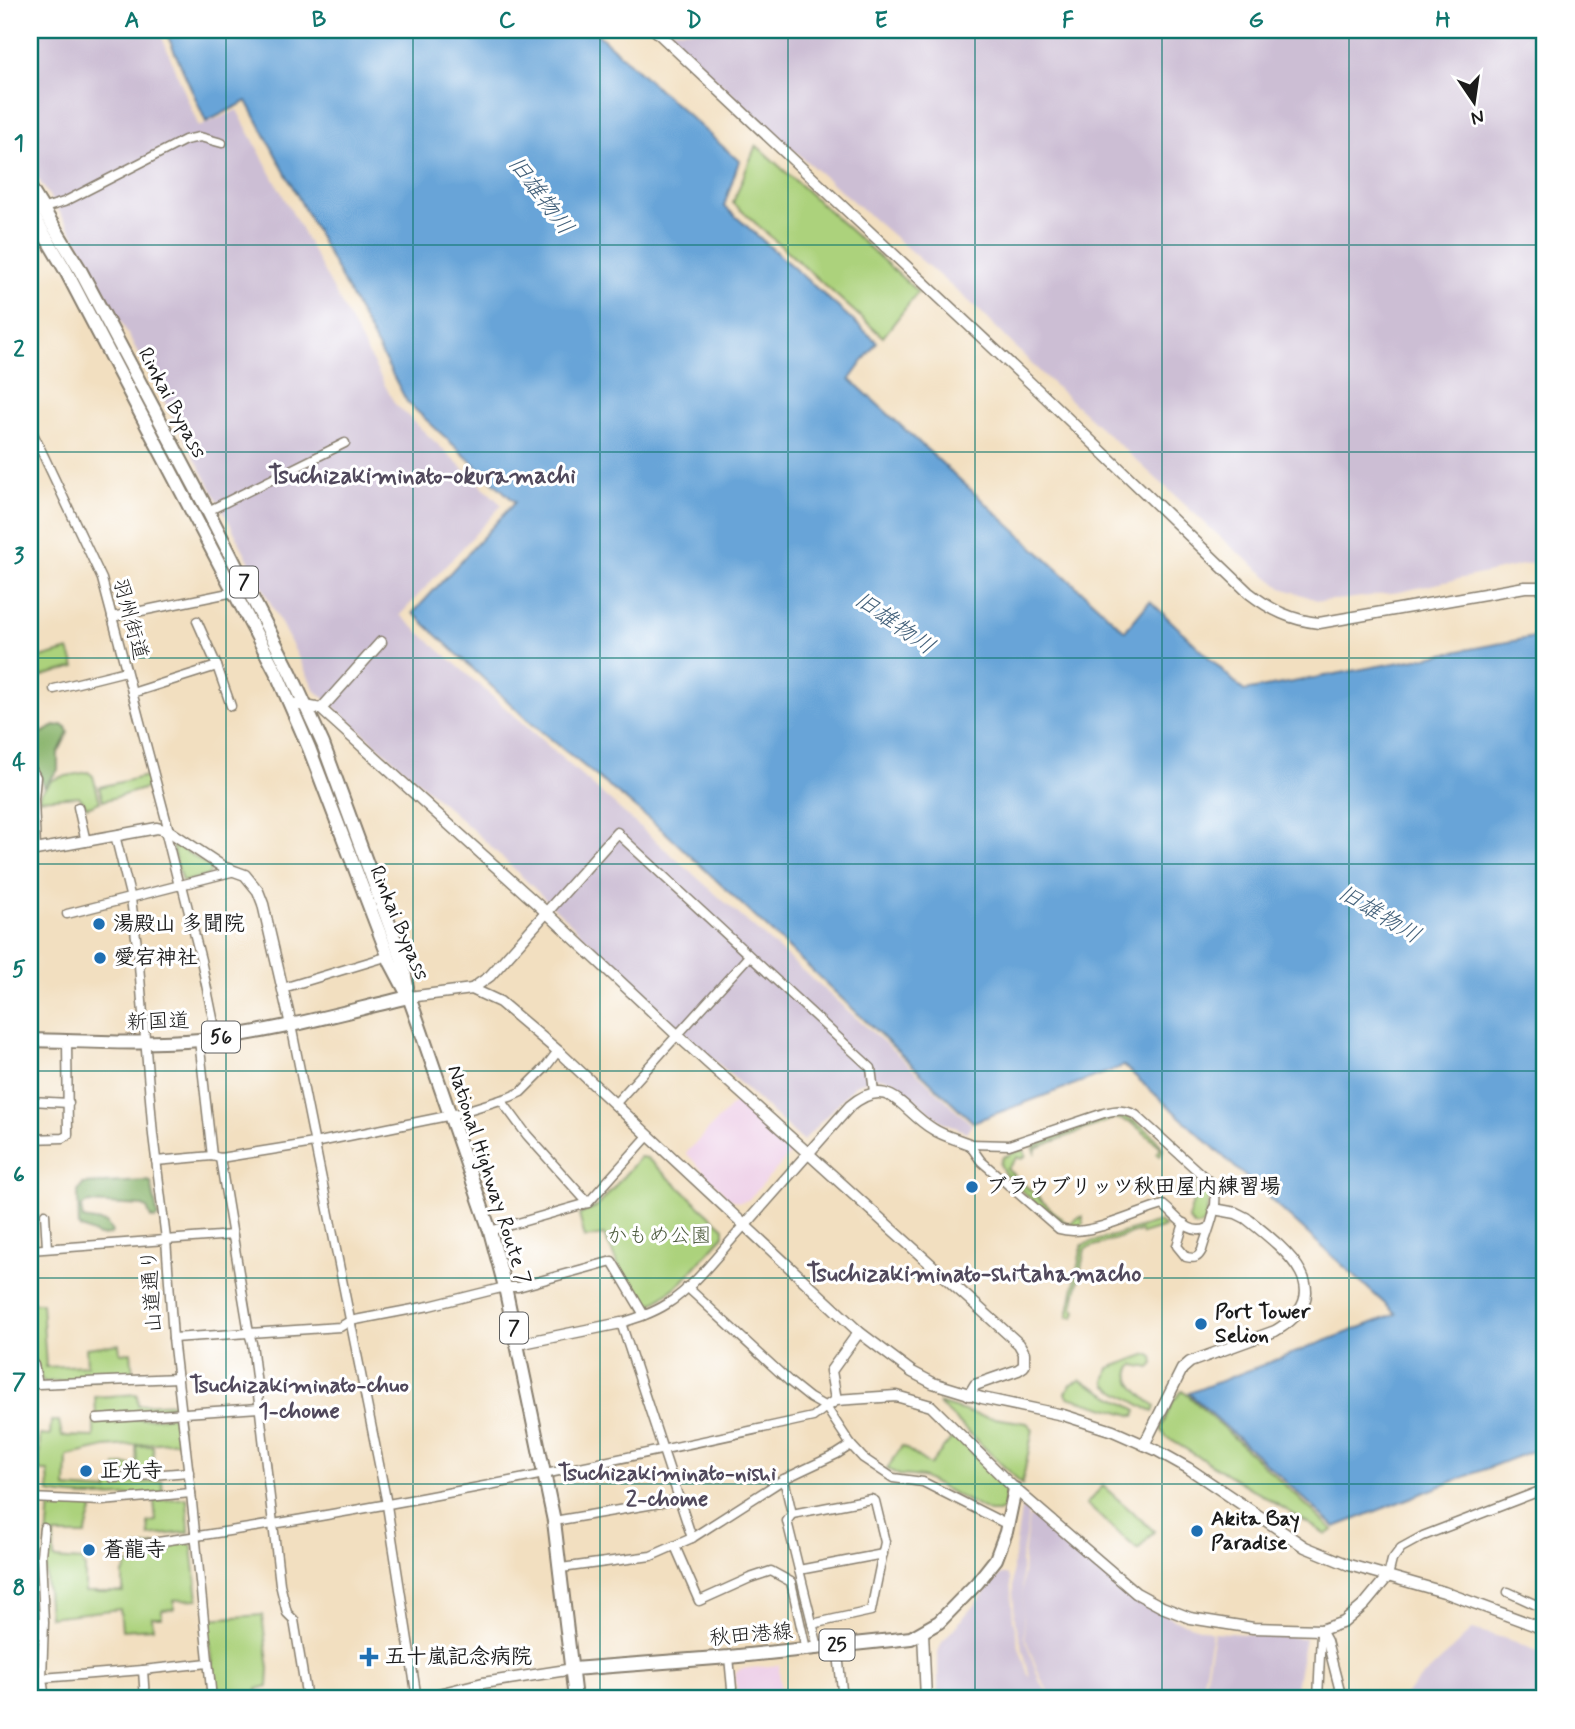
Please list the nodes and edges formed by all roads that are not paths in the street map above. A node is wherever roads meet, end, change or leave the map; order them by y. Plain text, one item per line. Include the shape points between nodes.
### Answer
1 (655, 30) edge
2 (222, 143) dead end
3 (30, 188) edge
4 (35, 210) edge
5 (31, 430) edge
6 (345, 443) dead end
7 (208, 511) junction
8 (1545, 587) edge
9 (234, 592) junction
10 (112, 617) junction
11 (197, 621) dead end
12 (381, 642) dead end
13 (218, 666) junction
14 (126, 670) junction
15 (54, 689) dead end
16 (132, 693) junction
17 (290, 703) junction
18 (304, 704) junction
19 (231, 706) dead end
20 (321, 709) junction
21 (30, 766) edge
22 (78, 807) dead end
23 (167, 830) junction
24 (617, 833) joint
25 (114, 835) junction
26 (86, 842) junction
27 (33, 851) edge
28 (235, 872) junction
29 (181, 885) junction
30 (131, 899) junction
31 (547, 913) junction
32 (67, 914) dead end
33 (388, 956) junction
34 (749, 956) junction
35 (284, 988) junction
36 (472, 989) junction
37 (409, 997) junction
38 (291, 1025) junction
39 (676, 1034) junction
40 (217, 1038) junction
41 (30, 1040) edge
42 (199, 1040) junction
43 (68, 1041) junction
44 (147, 1043) junction
45 (558, 1051) junction
46 (874, 1092) junction
47 (500, 1100) junction
48 (30, 1101) edge
49 (69, 1103) junction
50 (615, 1104) junction
51 (452, 1115) junction
52 (648, 1136) junction
53 (30, 1139) edge
54 (314, 1143) junction
55 (969, 1144) junction
56 (807, 1153) junction
57 (216, 1157) junction
58 (156, 1161) junction
59 (588, 1203) junction
60 (1214, 1209) junction
61 (45, 1214) dead end
62 (1184, 1223) junction
63 (744, 1225) junction
64 (1208, 1228) junction
65 (490, 1231) junction
66 (233, 1235) junction
67 (166, 1239) junction
68 (47, 1248) junction
69 (30, 1250) edge
70 (505, 1287) junction
71 (687, 1287) junction
72 (644, 1315) junction
73 (350, 1321) junction
74 (621, 1323) junction
75 (859, 1332) junction
76 (248, 1333) junction
77 (173, 1338) junction
78 (518, 1344) junction
79 (30, 1361) edge
80 (178, 1378) junction
81 (969, 1395) junction
82 (836, 1400) junction
83 (259, 1408) junction
84 (826, 1408) junction
85 (182, 1413) junction
86 (97, 1419) dead end
87 (851, 1445) junction
88 (1144, 1445) junction
89 (663, 1451) junction
90 (189, 1472) junction
91 (544, 1473) junction
92 (113, 1478) dead end
93 (784, 1479) junction
94 (1015, 1489) junction
95 (1545, 1489) edge
96 (191, 1493) junction
97 (30, 1498) edge
98 (678, 1500) junction
99 (387, 1505) junction
100 (792, 1514) junction
101 (554, 1521) junction
102 (1008, 1525) junction
103 (271, 1526) junction
104 (44, 1528) dead end
105 (196, 1537) junction
106 (692, 1538) junction
107 (129, 1546) dead end
108 (675, 1546) junction
109 (883, 1553) junction
110 (561, 1568) junction
111 (799, 1570) junction
112 (1388, 1576) junction
113 (1508, 1592) dead end
114 (1545, 1609) edge
115 (812, 1624) junction
116 (1321, 1630) junction
117 (923, 1632) junction
118 (1545, 1632) edge
119 (837, 1645) junction
120 (812, 1648) junction
121 (729, 1657) junction
122 (208, 1663) junction
123 (573, 1669) junction
124 (143, 1670) junction
125 (43, 1678) junction
126 (45, 1699) edge
127 (145, 1699) edge
128 (212, 1699) edge
129 (307, 1699) edge
130 (418, 1699) edge
131 (575, 1699) edge
132 (733, 1699) edge
133 (843, 1699) edge
134 (926, 1699) edge
135 (1318, 1699) edge
136 (1342, 1699) edge

1 - 8 street via 1266,606 1319,623
2 - 4 street via 200,137 185,140 64,202
3 - 4 main road, Rinkai Bypass / 7
4 - 7 main road, Rinkai Bypass / 7 via 79,268
4 - 9 main road, Rinkai Bypass / 7
5 - 10 street, 羽州街道 via 102,579
6 - 7 street
7 - 18 main road, Rinkai Bypass / 7
9 - 10 street
9 - 17 main road, Rinkai Bypass / 7
10 - 14 street, 羽州街道
11 - 13 street
12 - 20 street
13 - 16 street
13 - 19 street
14 - 15 street
14 - 16 street, 羽州街道
16 - 23 street, 羽州街道
17 - 18 street
17 - 33 main road, Rinkai Bypass / 7
18 - 20 street
18 - 37 main road, Rinkai Bypass / 7 via 402,958
20 - 31 street
21 - 27 street via 36,777
22 - 26 street
23 - 25 street
23 - 28 street
23 - 29 street, 羽州街道
24 - 31 street
24 - 34 street
25 - 26 street
25 - 30 street, 山道通り
26 - 27 street
28 - 29 street
28 - 35 street via 245,875 258,891
29 - 30 street
29 - 40 street, 羽州街道
30 - 32 street
30 - 44 street, 山道通り
31 - 36 street via 490,976
31 - 39 street
33 - 35 street
33 - 37 main road, Rinkai Bypass / 7
34 - 39 street
34 - 46 street via 871,1068
35 - 38 street
36 - 37 street
36 - 45 street via 500,1002
37 - 38 main road, 新国道 / 56
37 - 51 main road, National Highway Route 7 / 7
38 - 40 main road, 新国道 / 56
38 - 54 street
39 - 50 street
39 - 56 street
40 - 42 main road, 新国道 / 56
41 - 43 main road, 新国道 / 56
42 - 44 main road, 新国道 / 56
42 - 57 street
43 - 44 main road, 新国道 / 56
43 - 49 street
44 - 58 street, 山道通り
45 - 47 street via 520,1092
45 - 50 street
46 - 55 street via 892,1096 932,1129
46 - 56 street via 850,1106
47 - 51 street
47 - 59 street
48 - 49 street
49 - 53 street via 68,1136
50 - 52 street
51 - 54 street
51 - 65 main road, National Highway Route 7 / 7
52 - 59 street
52 - 63 street
54 - 57 street
54 - 73 street
55 - 60 street via 1002,1147 1104,1113 1127,1111 1212,1184
55 - 62 street via 981,1161 1067,1231 1163,1205
56 - 63 street
56 - 81 street via 1019,1344 1024,1366 975,1385
57 - 58 street
57 - 66 street
58 - 67 street, 山道通り
59 - 65 street
60 - 64 street
60 - 88 street via 1246,1218 1299,1265 1305,1298 1294,1318 1275,1331 1182,1368
61 - 68 street
62 - 64 street via 1196,1232
62 - 64 street via 1177,1246 1194,1259
63 - 71 street
63 - 75 street
65 - 70 main road, National Highway Route 7 / 7
66 - 67 street
66 - 76 street
67 - 68 street
67 - 77 street, 山道通り
68 - 69 street
70 - 72 street via 612,1261
70 - 73 street
70 - 78 main road, National Highway Route 7 / 7
71 - 72 street via 668,1304
71 - 84 street via 790,1382
72 - 74 street
73 - 76 street via 340,1327
73 - 99 street
74 - 78 street
74 - 89 street
75 - 81 street via 912,1372
75 - 82 street via 831,1371
76 - 77 street
76 - 83 street
77 - 80 street, 山道通り
78 - 91 main road, National Highway Route 7 / 7
79 - 80 street via 38,1384
80 - 85 street, 山道通り
81 - 88 street via 1063,1415
82 - 84 street
82 - 94 street via 896,1396 931,1406
83 - 85 street
83 - 103 street
84 - 87 street
84 - 89 street via 813,1417
85 - 86 street
85 - 90 street, 山道通り
87 - 93 street
87 - 102 street via 893,1478 923,1482
88 - 112 street via 1188,1468 1305,1547
89 - 91 street
89 - 98 street
90 - 92 street
90 - 96 street, 山道通り
91 - 99 street
91 - 101 main road, National Highway Route 7 / 7
93 - 100 street
93 - 106 street
94 - 102 main road, 秋田港線 / 25
94 - 116 street via 1136,1593 1162,1607 1190,1618 1253,1628
95 - 112 street via 1401,1548
96 - 97 street via 102,1501
96 - 105 street, 山道通り
98 - 101 street
98 - 106 street
99 - 103 street
99 - 130 street
100 - 109 street via 876,1501
100 - 111 street via 787,1521
101 - 110 main road, National Highway Route 7 / 7
102 - 117 main road, 秋田港線 / 25 via 996,1559 985,1574 939,1622
103 - 105 street
103 - 129 street
104 - 125 street
105 - 107 street
105 - 122 street, 山道通り
106 - 108 street
108 - 110 street via 651,1556
108 - 120 street via 699,1601 771,1571 791,1582
109 - 111 street
109 - 115 street via 871,1611
110 - 123 main road, National Highway Route 7 / 7
111 - 115 street
112 - 116 street via 1344,1622
112 - 118 street via 1444,1592
113 - 114 street
115 - 120 street
116 - 135 street
116 - 136 street
117 - 119 main road, 秋田港線 / 25 via 911,1638
117 - 134 street
119 - 120 main road, 秋田港線 / 25
119 - 133 street
120 - 121 main road, 秋田港線 / 25
121 - 123 main road, 秋田港線 / 25
121 - 132 street
122 - 124 street
122 - 128 street, 山道通り
123 - 130 street
123 - 131 main road, National Highway Route 7 / 7
124 - 125 street
124 - 127 street
125 - 126 street

